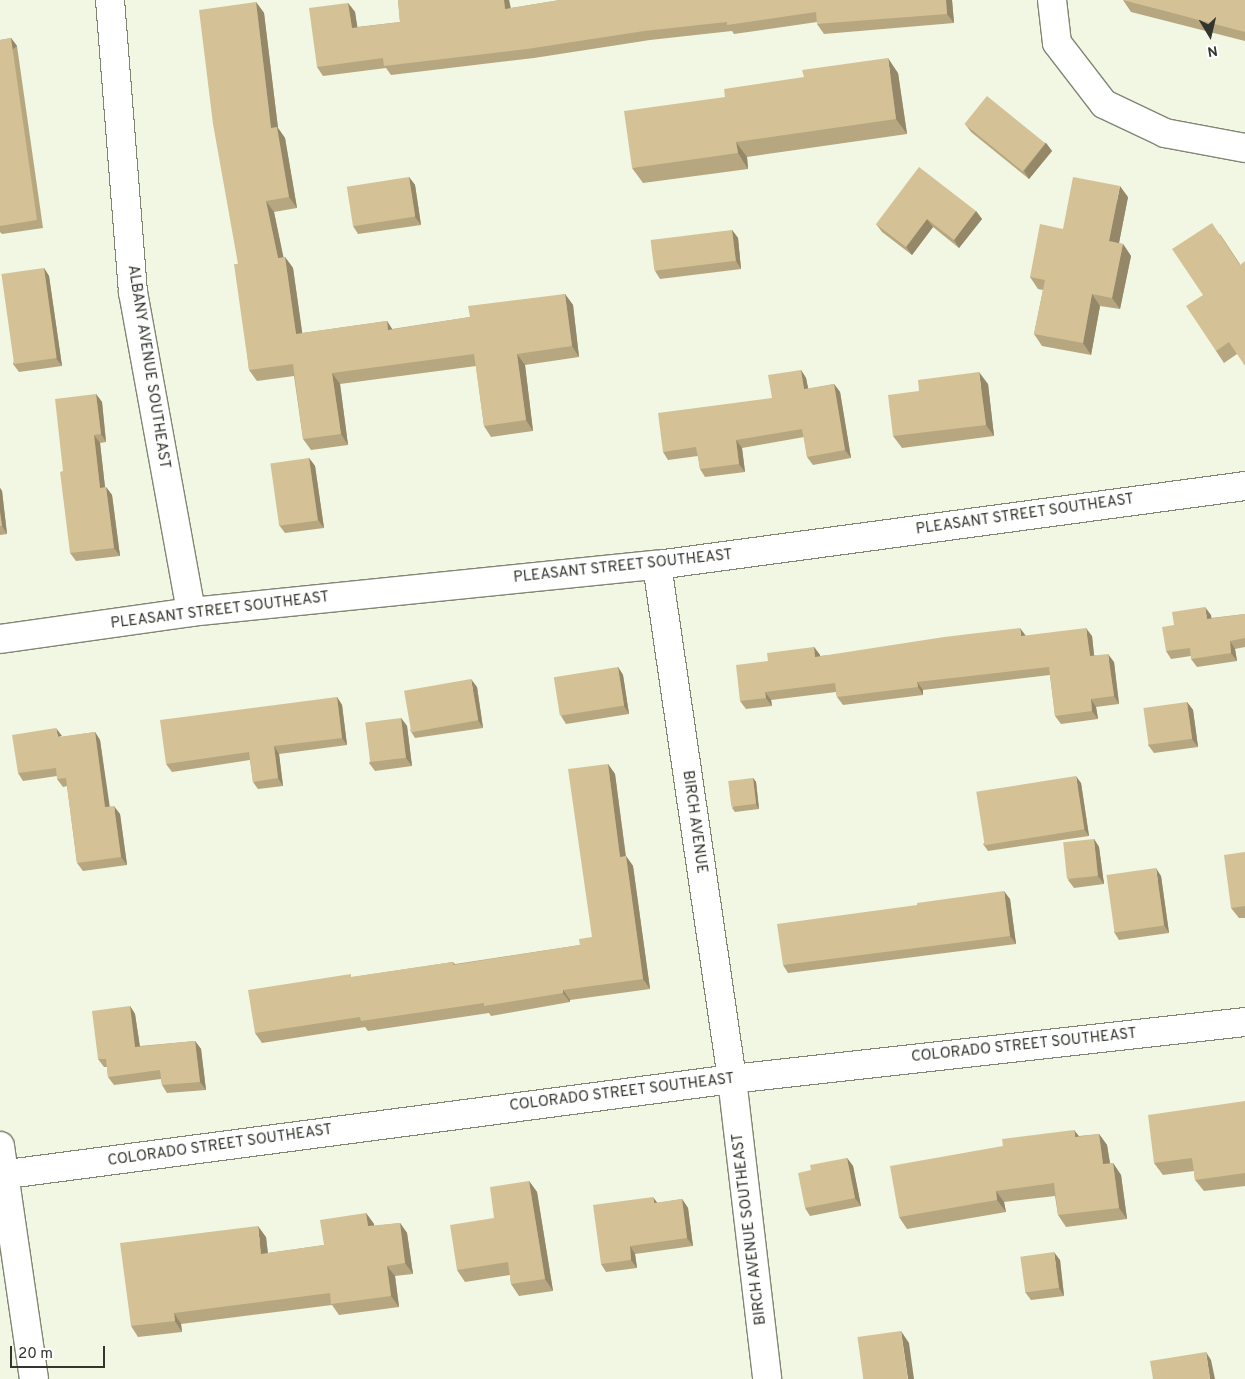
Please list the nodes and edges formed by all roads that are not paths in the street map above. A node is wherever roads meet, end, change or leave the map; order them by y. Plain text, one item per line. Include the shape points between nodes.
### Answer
1 (110, 0) edge
2 (1052, 0) edge
3 (1245, 148) edge
4 (1245, 486) edge
5 (657, 565) junction
6 (191, 612) junction
7 (0, 639) edge
8 (1245, 1022) edge
9 (732, 1079) junction
10 (0, 1146) edge
11 (2, 1175) edge
12 (34, 1379) edge
13 (767, 1379) edge

1 - 6 street, ALBANY AVENUE SOUTHEAST via 133,292
2 - 3 street via 1057,43 1104,104 1165,133
4 - 5 street, PLEASANT STREET SOUTHEAST
5 - 6 street, PLEASANT STREET SOUTHEAST
5 - 9 street, BIRCH AVENUE
6 - 7 street, PLEASANT STREET SOUTHEAST
8 - 9 street, COLORADO STREET SOUTHEAST
9 - 11 street, COLORADO STREET SOUTHEAST
9 - 13 street, BIRCH AVENUE SOUTHEAST
10 - 11 street
11 - 12 street

